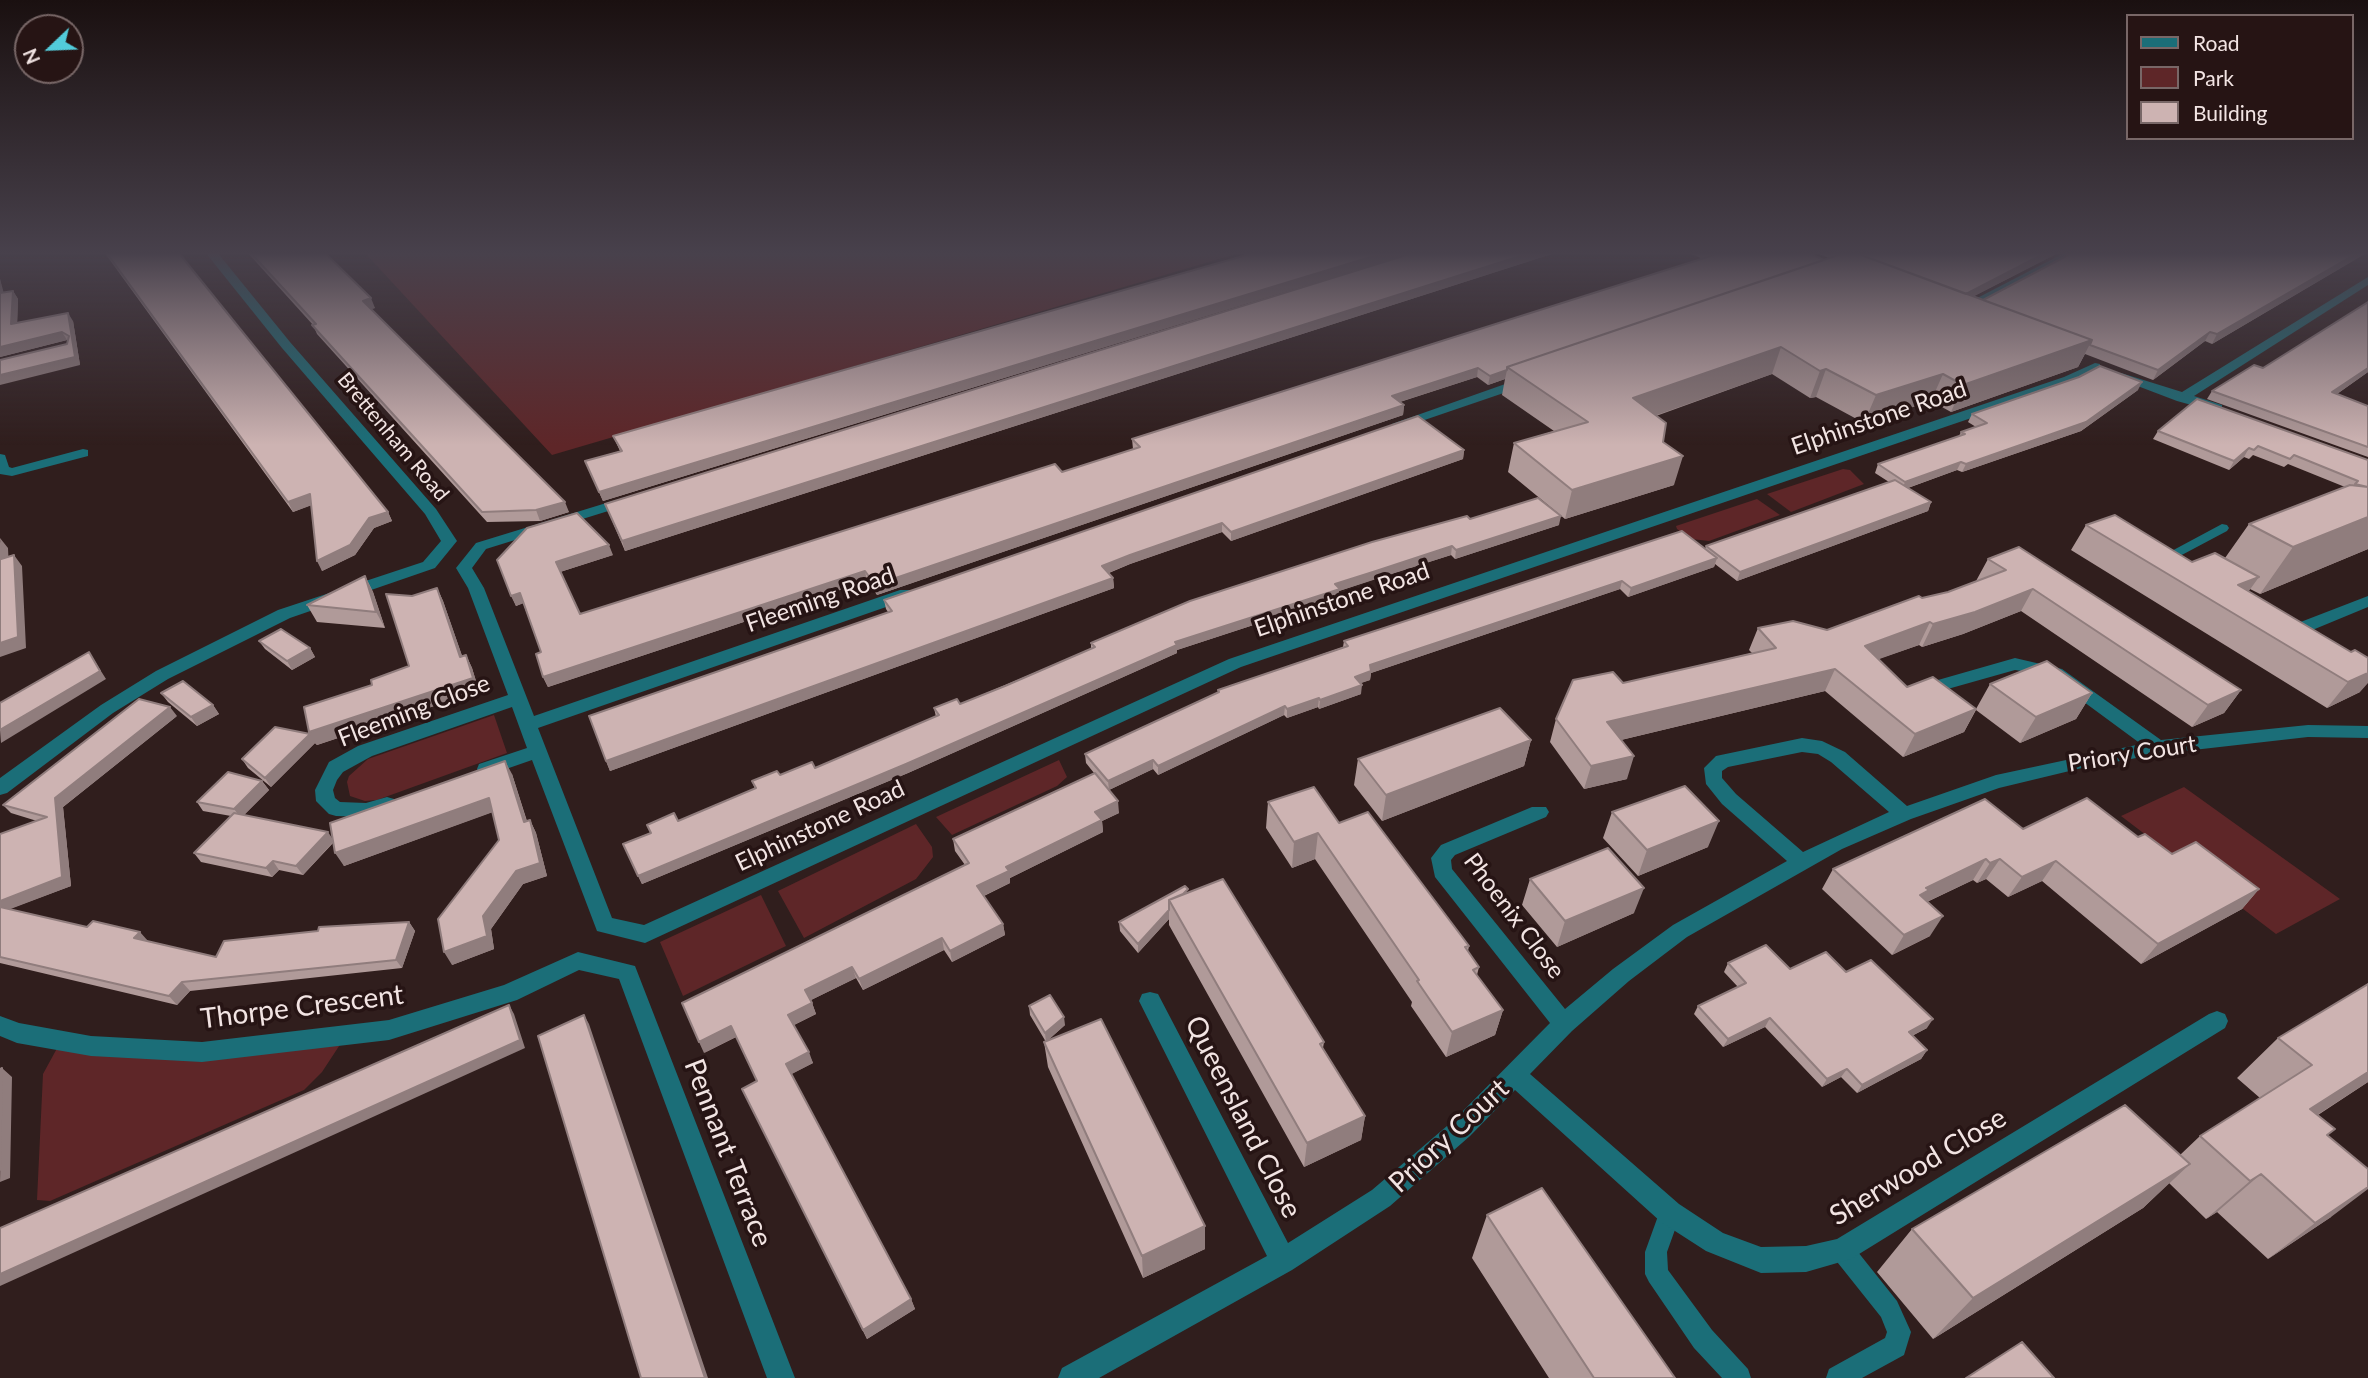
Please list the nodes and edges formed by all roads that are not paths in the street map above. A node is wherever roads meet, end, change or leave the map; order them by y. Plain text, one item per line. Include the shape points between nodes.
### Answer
1 (263, 316) edge
2 (2311, 316) edge
3 (2070, 357) edge
4 (2095, 367) junction
5 (1545, 374) edge
6 (2182, 398) junction
7 (2231, 413) edge
8 (1380, 431) edge
9 (83, 453) dead end
10 (0, 458) edge
11 (645, 495) edge
12 (2222, 528) dead end
13 (2173, 554) edge
14 (924, 588) edge
15 (2368, 601) edge
16 (2325, 640) edge
17 (1930, 688) edge
18 (518, 698) junction
19 (528, 724) junction
20 (2368, 732) edge
21 (2158, 747) junction
22 (538, 751) junction
23 (473, 774) edge
24 (0, 788) edge
25 (409, 796) edge
26 (1539, 812) dead end
27 (1904, 814) junction
28 (1802, 863) junction
29 (603, 966) joint
30 (1150, 1001) dead end
31 (2217, 1021) dead end
32 (1563, 1024) junction
33 (0, 1026) edge
34 (1515, 1075) junction
35 (1670, 1213) junction
36 (1842, 1250) junction
37 (1283, 1261) junction
38 (781, 1378) edge
39 (1072, 1378) edge
40 (1739, 1378) edge
41 (1838, 1378) edge

1 - 24 street, Brettenham Road via 431,512 449,541 429,565 284,614 162,675 107,709
2 - 6 street
3 - 4 street
4 - 6 street
4 - 22 street, Elphinstone Road via 2069,380 1244,659 645,933 604,925
5 - 8 street
6 - 7 street
9 - 10 street via 12,472 2,470
11 - 18 street via 481,546 464,568
12 - 13 lane
14 - 19 street, Fleeming Road
15 - 16 street via 2298,624
17 - 21 street via 2015,664 2037,667 2056,673
18 - 19 street
18 - 25 street, Fleeming Close via 346,759 336,767 324,790 326,801 346,812
19 - 22 street
20 - 21 street, Priory Court via 2308,731
21 - 27 street, Priory Court via 1996,782
22 - 23 street
26 - 32 street, Phoenix Close via 1448,850 1441,858 1442,871
27 - 28 street, Priory Court
27 - 28 street via 1822,748 1802,745 1723,761 1713,768 1713,779 1729,799
28 - 32 street, Priory Court via 1680,931
29 - 33 street, Thorpe Crescent via 578,961 509,993 389,1030 263,1046 202,1052 91,1046
29 - 38 street, Pennant Terrace via 626,972
30 - 37 street, Queensland Close
31 - 36 street, Sherwood Close
32 - 34 street, Priory Court
34 - 35 street, Sherwood Close
34 - 37 street, Priory Court via 1381,1198
35 - 36 street, Sherwood Close via 1714,1242 1762,1260 1806,1259
35 - 40 lane via 1656,1252 1657,1274 1703,1339
36 - 41 lane via 1889,1309 1899,1332 1895,1346
37 - 39 street, Priory Court

